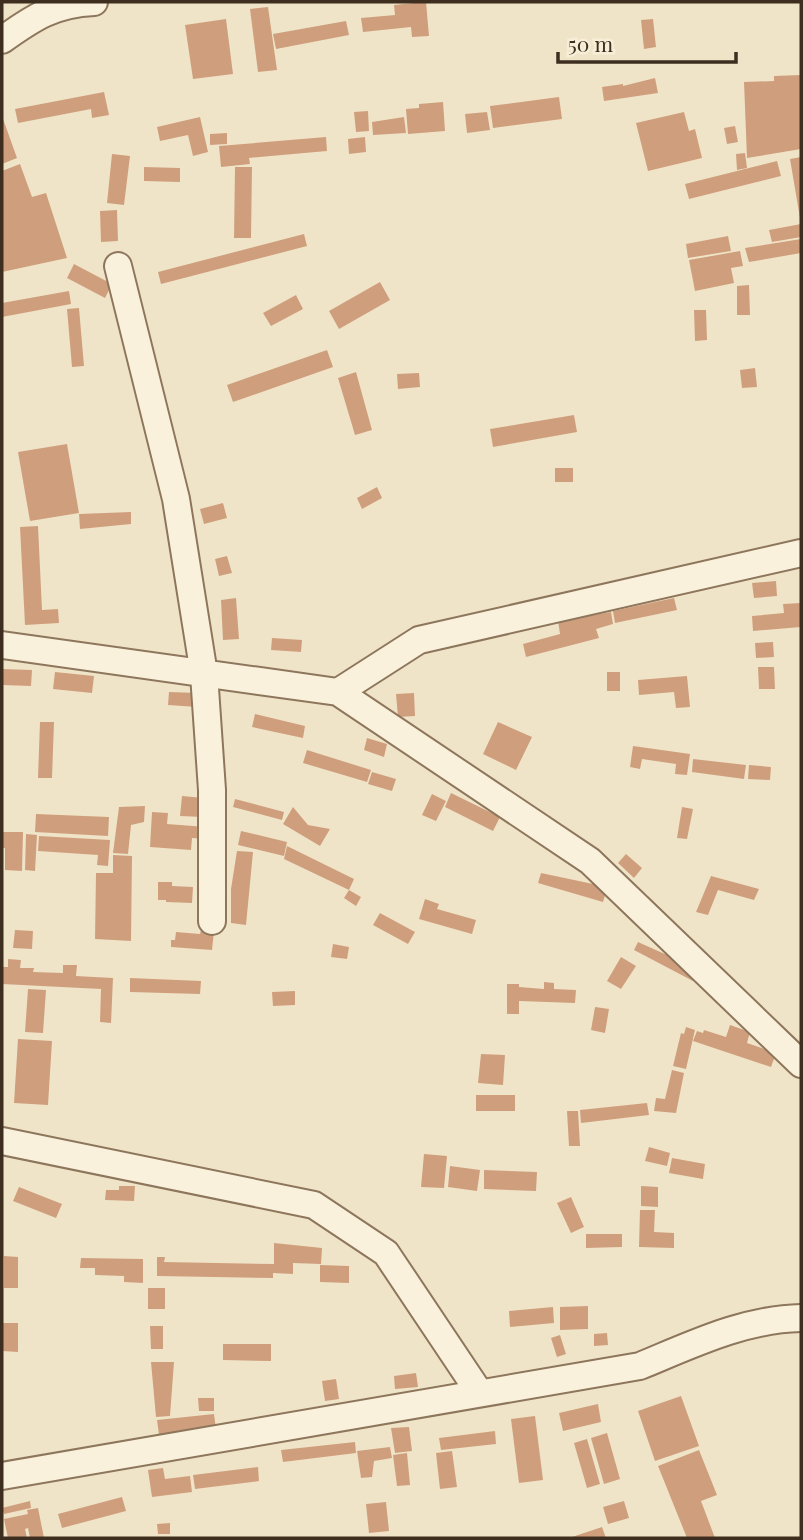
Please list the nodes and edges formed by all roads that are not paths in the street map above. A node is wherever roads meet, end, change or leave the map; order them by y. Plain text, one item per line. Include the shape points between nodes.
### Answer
1 (94, 2) edge
2 (2, 40) edge
3 (118, 266) dead end
4 (801, 553) edge
5 (2, 645) edge
6 (204, 674) junction
7 (338, 692) junction
8 (212, 921) dead end
9 (801, 1064) edge
10 (2, 1141) edge
11 (801, 1318) edge
12 (479, 1392) junction
13 (2, 1476) edge

1 - 2 street via 68,3 35,16
3 - 6 street via 176,499
4 - 7 street via 419,640
5 - 6 street
6 - 7 street
6 - 8 street via 212,790
7 - 9 street via 590,861
10 - 12 street via 314,1205 386,1253
11 - 12 street via 717,1334 639,1366
12 - 13 street

